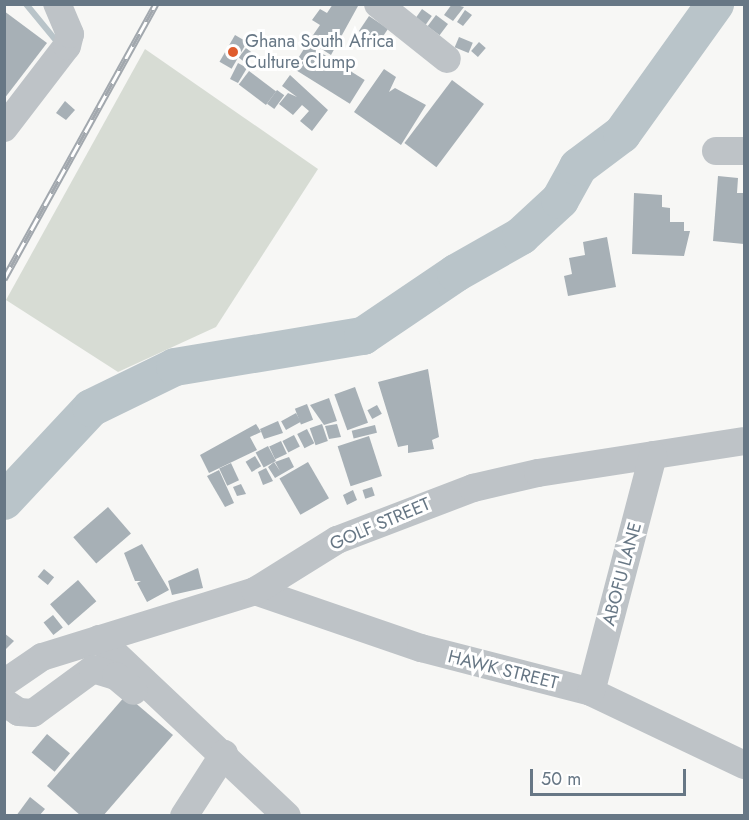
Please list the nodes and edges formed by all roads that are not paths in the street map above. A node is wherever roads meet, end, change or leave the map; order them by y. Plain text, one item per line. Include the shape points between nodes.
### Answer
1 (378, 4) edge
2 (60, 5) edge
3 (447, 59) dead end
4 (4, 128) edge
5 (717, 151) dead end
6 (744, 151) edge
7 (744, 441) edge
8 (653, 455) junction
9 (255, 591) junction
10 (99, 639) junction
11 (4, 683) edge
12 (591, 692) junction
13 (4, 702) edge
14 (188, 737) dead end
15 (224, 754) junction
16 (744, 765) edge
17 (184, 816) edge
18 (287, 816) edge

1 - 3 street
2 - 4 street via 70,34 68,46
5 - 6 street
7 - 8 street, GOLF STREET
8 - 9 street, GOLF STREET via 538,473 402,511 337,540
8 - 12 street, ABOFU LANE
9 - 10 street, GOLF STREET
9 - 12 street, HAWK STREET via 421,648
10 - 11 street, GOLF STREET via 42,657
10 - 15 street
12 - 16 street, HAWK STREET
13 - 14 street via 19,712 33,713 93,669 104,670
15 - 17 street
15 - 18 street

